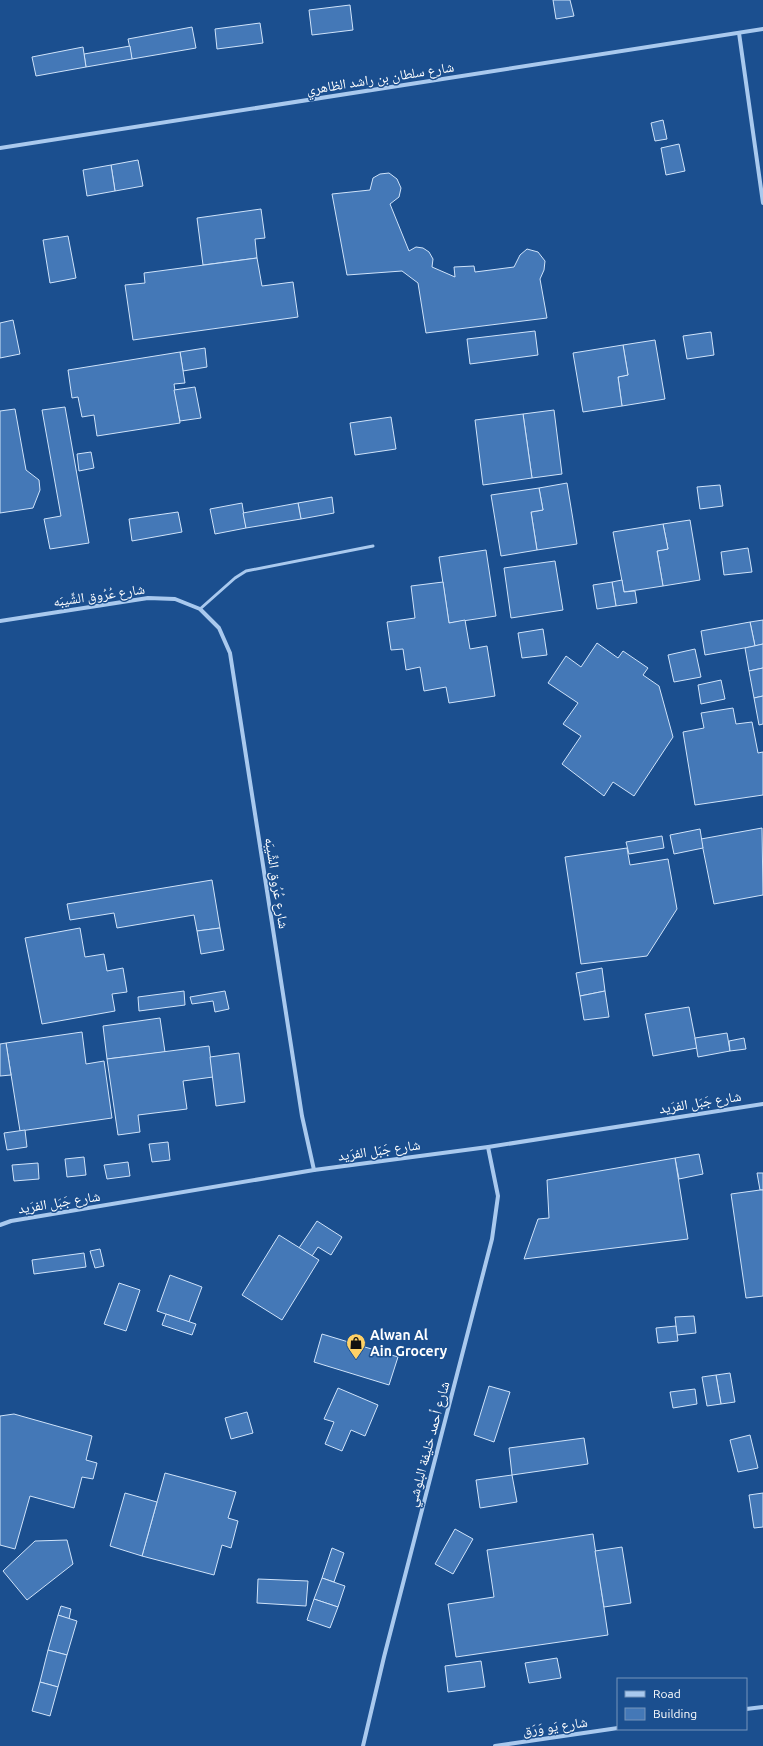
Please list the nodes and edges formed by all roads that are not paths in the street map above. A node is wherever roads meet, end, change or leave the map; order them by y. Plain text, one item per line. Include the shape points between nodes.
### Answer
1 (763, 29) edge
2 (739, 33) junction
3 (0, 148) edge
4 (762, 191) edge
5 (763, 203) edge
6 (373, 546) dead end
7 (200, 609) junction
8 (0, 621) edge
9 (763, 1104) edge
10 (488, 1147) junction
11 (314, 1170) junction
12 (0, 1225) edge
13 (763, 1707) edge
14 (747, 1709) edge
15 (617, 1728) edge
16 (364, 1746) edge
17 (495, 1746) edge

1 - 2 street, شارع سلطان بن راشد الظاهري
2 - 3 street, شارع سلطان بن راشد الظاهري
2 - 4 street
4 - 5 street
6 - 7 lane via 246,571
7 - 8 street, شارع عُرُوق الشِّيبَه via 175,598 148,598
7 - 11 street, شارع عُرُوق الشِّيبَه via 219,628 230,653 302,1116
9 - 10 street, شارع جَبَل الفرَيد
10 - 11 street, شارع جَبَل الفرَيد
10 - 16 street, شارع أحمد خليفة البلوشي via 498,1196 492,1239 384,1657
11 - 12 street, شارع جَبَل الفرَيد
13 - 14 street
15 - 17 street, شارع يَو وَرَق

